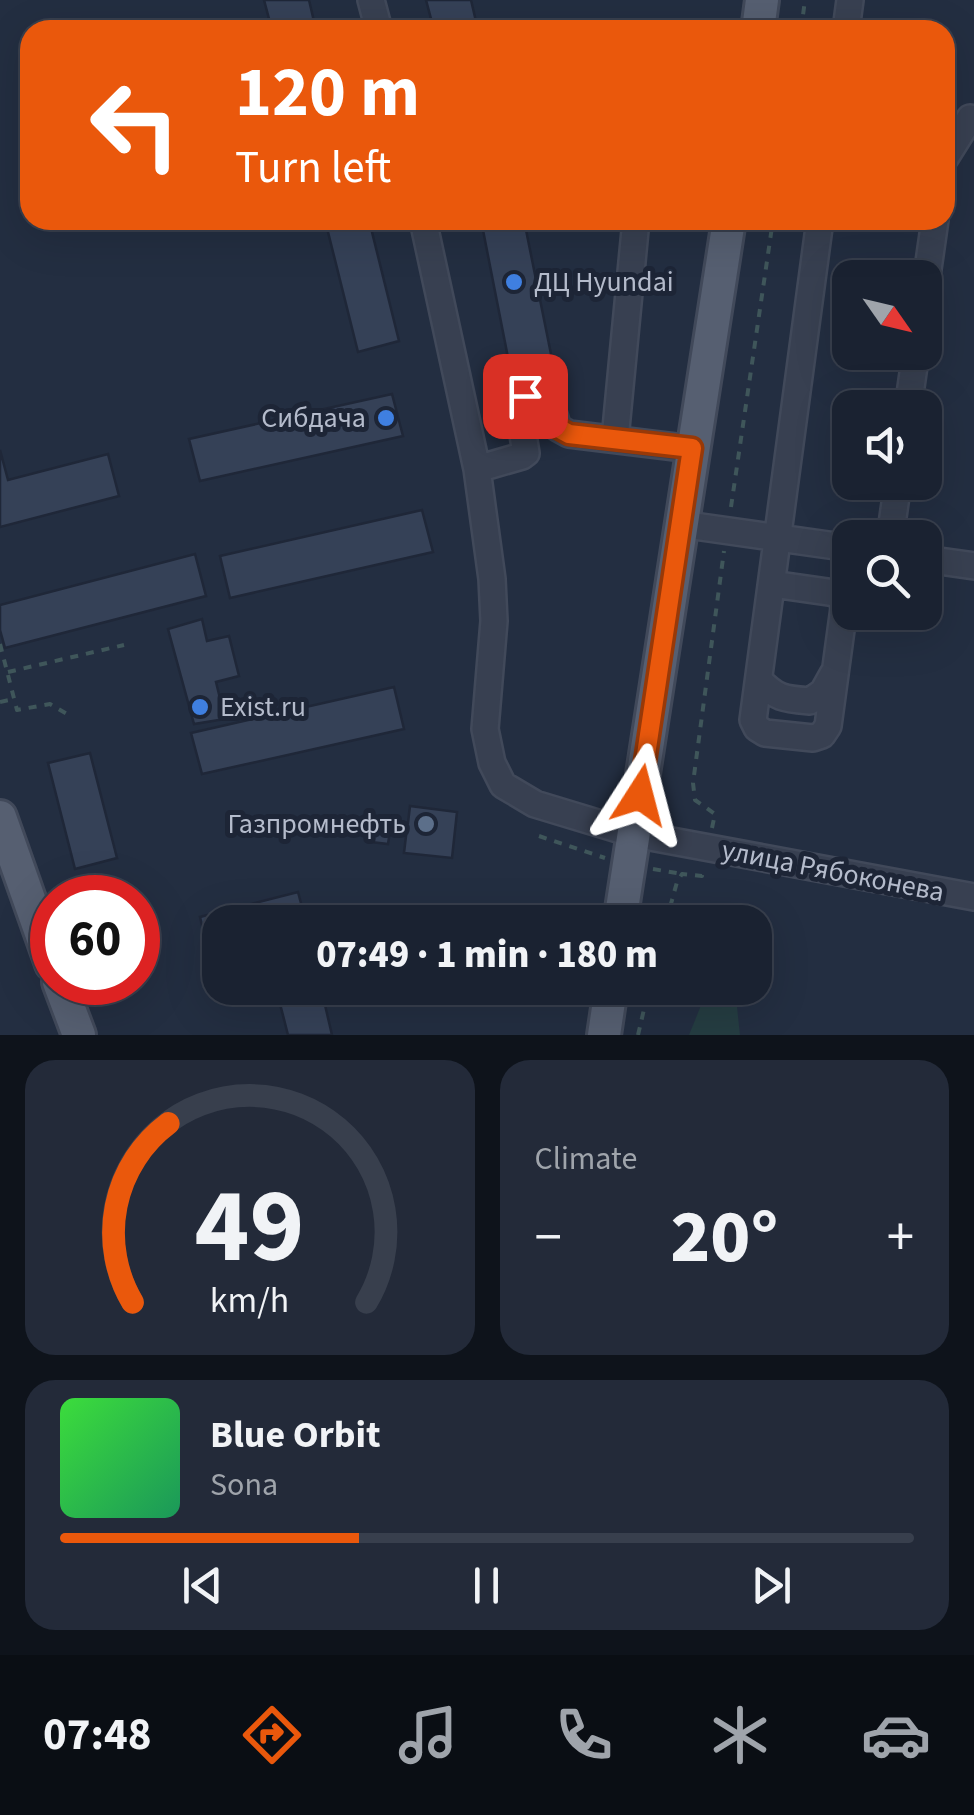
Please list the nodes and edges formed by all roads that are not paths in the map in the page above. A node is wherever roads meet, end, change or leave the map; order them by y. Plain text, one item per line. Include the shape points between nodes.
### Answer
1 (426, 230) edge
2 (635, 230) edge
3 (726, 230) edge
4 (819, 230) edge
5 (934, 230) edge
6 (929, 260) edge
7 (615, 440) junction
8 (692, 448) junction
9 (477, 469) junction
10 (680, 524) junction
11 (779, 538) junction
12 (832, 545) edge
13 (942, 561) edge
14 (974, 566) edge
15 (772, 584) junction
16 (835, 670) junction
17 (759, 680) junction
18 (0, 817) edge
19 (631, 850) junction
20 (974, 897) edge
21 (30, 902) edge
22 (623, 905) edge
23 (68, 1005) edge
24 (608, 1005) edge
25 (79, 1035) edge
26 (604, 1035) edge

1 - 9 street, улица Рябоконева
2 - 7 street
3 - 8 main road
4 - 11 street
5 - 6 street
7 - 8 street
7 - 9 street via 569,434 558,428 549,399 525,396 518,405 526,453
8 - 10 main road
9 - 19 street, улица Рябоконева via 492,579 485,729 492,764 503,785
10 - 11 street
10 - 19 main road
11 - 12 street
11 - 15 street
13 - 14 street
15 - 16 street via 835,592 842,599
15 - 17 street
16 - 17 street via 810,701 781,698
16 - 17 street via 828,726 814,738 758,728 753,720
18 - 21 main road
19 - 20 street, улица Рябоконева via 708,847
19 - 22 main road
23 - 25 main road
24 - 26 main road

